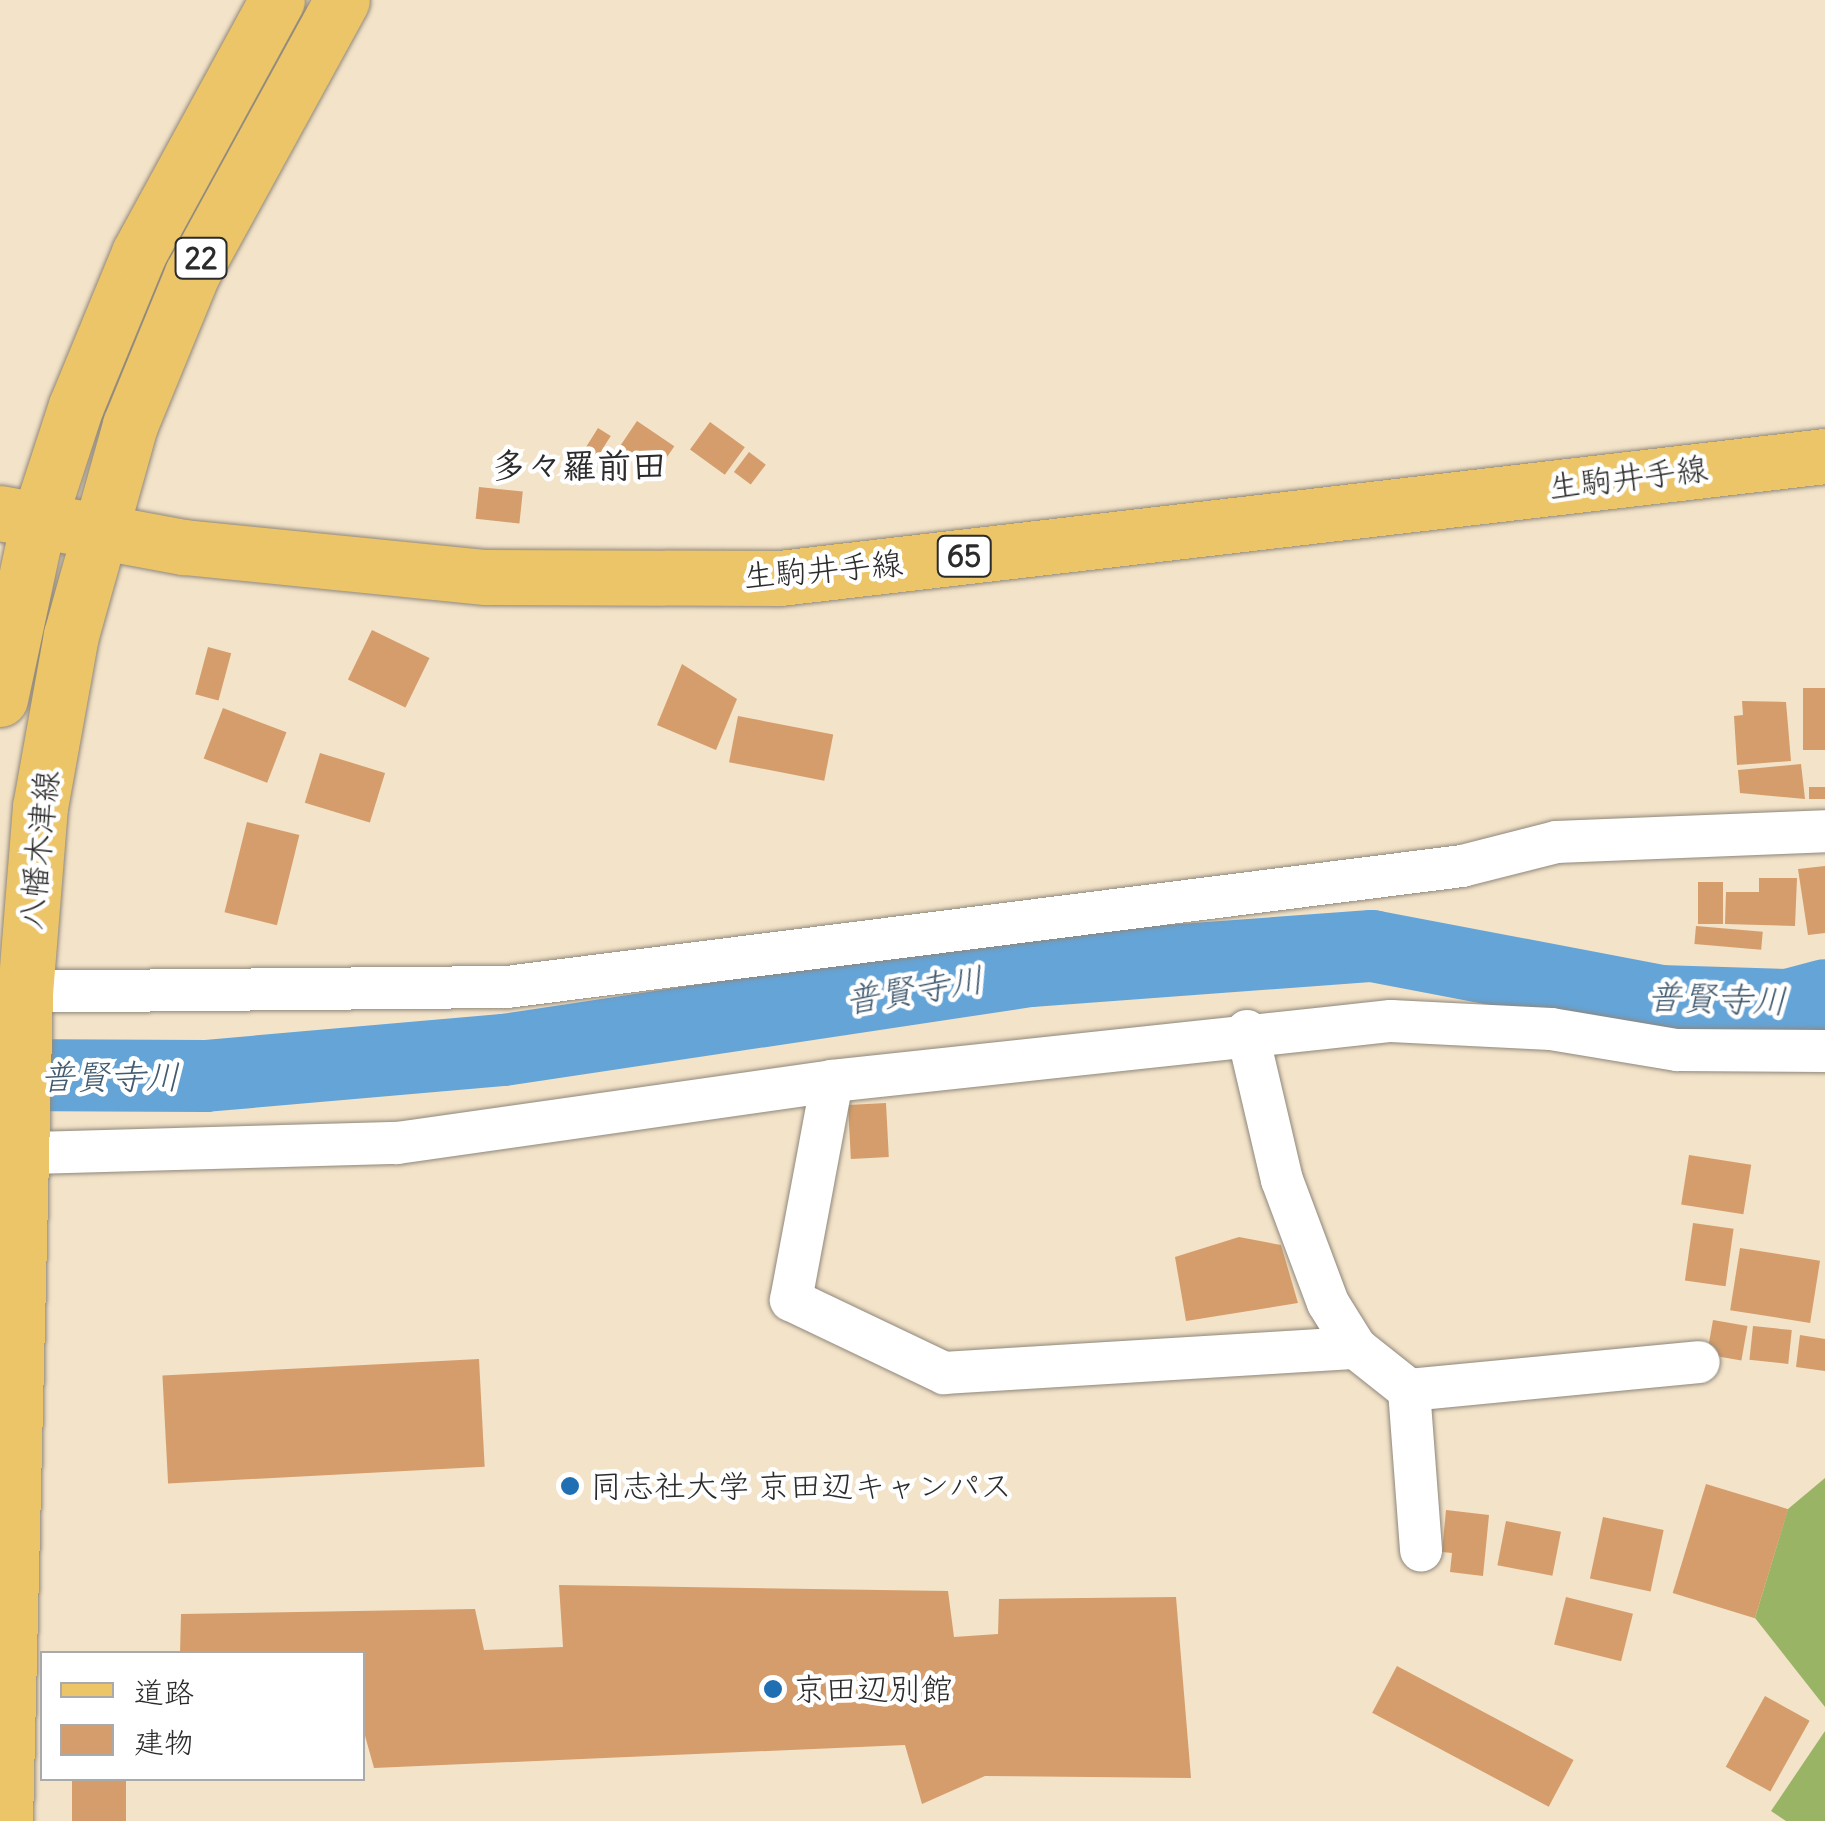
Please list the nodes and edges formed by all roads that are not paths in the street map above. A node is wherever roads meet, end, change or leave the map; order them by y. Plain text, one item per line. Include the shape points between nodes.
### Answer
1 (277, 0) edge
2 (342, 0) edge
3 (1825, 456) edge
4 (19, 517) edge
5 (101, 534) junction
6 (0, 700) edge
7 (1825, 831) edge
8 (12, 993) edge
9 (1247, 1031) junction
10 (1825, 1051) edge
11 (832, 1081) junction
12 (10, 1154) edge
13 (8, 1306) edge
14 (1356, 1348) junction
15 (1698, 1362) dead end
16 (1409, 1390) junction
17 (1420, 1551) dead end
18 (5, 1821) edge

1 - 4 main road, 22 via 139,253
2 - 5 main road, 八幡木津線 / 22 via 192,274 130,425
3 - 5 main road, 生駒井手線 / 65 via 780,578 486,576
4 - 5 main road, 生駒井手線 / 65
4 - 6 main road, 22
5 - 8 main road, 八幡木津線 / 22 via 71,635
7 - 8 street via 1556,842 1462,866 507,987
8 - 12 main road, 八幡木津線 / 22
9 - 10 street via 1390,1021 1550,1029 1678,1050
9 - 11 street
9 - 14 street via 1282,1180
11 - 12 street via 398,1142
11 - 14 street via 791,1300 944,1373
12 - 13 main road, 八幡木津線 / 22
13 - 18 main road, 八幡木津線 / 22
14 - 16 street
15 - 16 street
16 - 17 street

